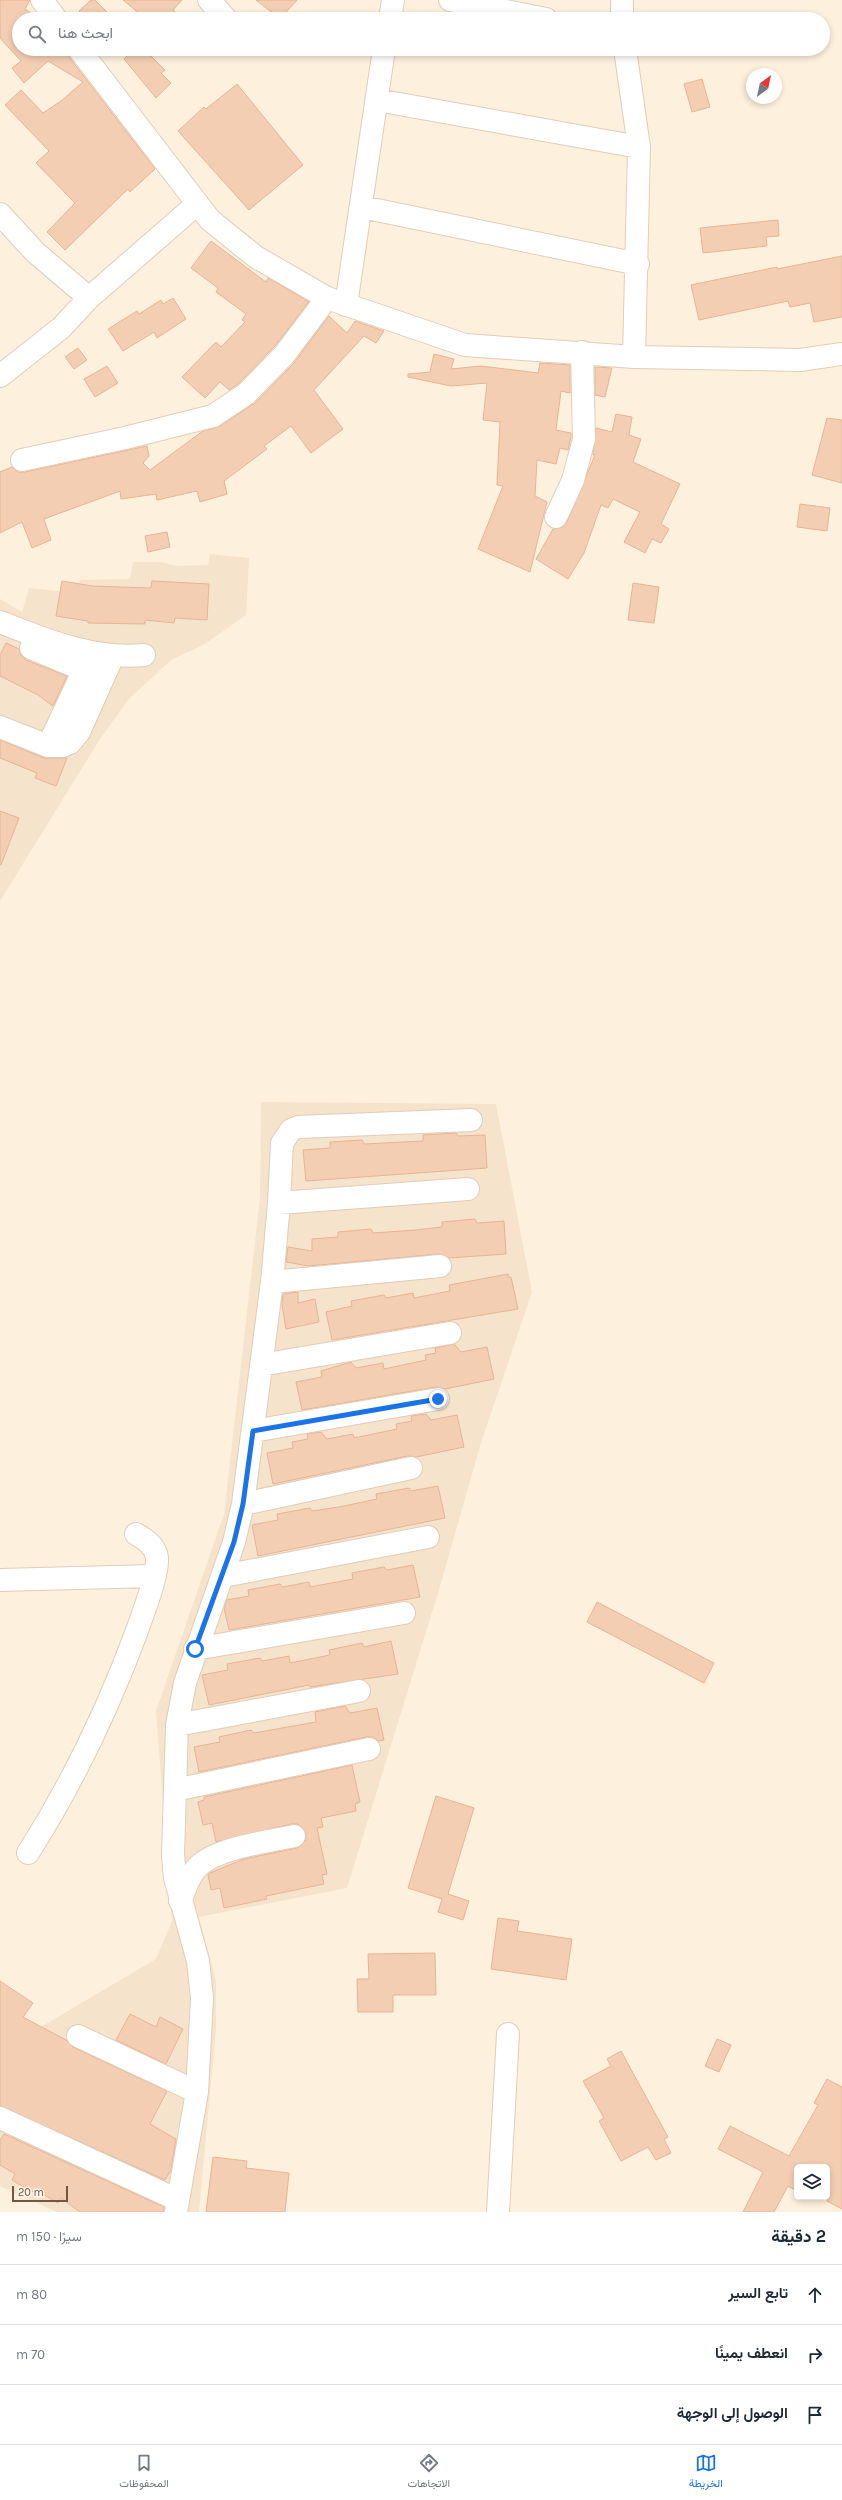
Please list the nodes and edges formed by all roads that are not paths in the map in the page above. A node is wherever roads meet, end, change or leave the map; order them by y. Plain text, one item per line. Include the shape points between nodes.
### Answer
1 (42, 0) edge
2 (209, 0) edge
3 (394, 0) edge
4 (450, 0) edge
5 (622, 0) edge
6 (51, 12) edge
7 (220, 12) edge
8 (391, 12) edge
9 (511, 12) edge
10 (622, 12) edge
11 (84, 56) edge
12 (383, 56) edge
13 (626, 56) edge
14 (377, 100) junction
15 (639, 148) junction
16 (197, 204) junction
17 (362, 207) junction
18 (0, 214) edge
19 (638, 264) junction
20 (89, 298) junction
21 (337, 302) junction
22 (582, 352) junction
23 (842, 354) edge
24 (634, 357) junction
25 (0, 376) edge
26 (22, 460) dead end
27 (556, 516) dead end
28 (0, 622) edge
29 (0, 636) edge
30 (144, 655) dead end
31 (113, 656) junction
32 (88, 662) junction
33 (0, 727) edge
34 (48, 746) junction
35 (471, 1120) dead end
36 (468, 1189) dead end
37 (279, 1203) junction
38 (440, 1266) dead end
39 (272, 1282) junction
40 (450, 1333) dead end
41 (261, 1364) junction
42 (438, 1399) dead end
43 (253, 1431) junction
44 (411, 1468) dead end
45 (243, 1504) junction
46 (136, 1534) dead end
47 (428, 1537) dead end
48 (154, 1576) junction
49 (223, 1576) junction
50 (0, 1580) edge
51 (404, 1613) dead end
52 (195, 1649) junction
53 (359, 1691) dead end
54 (177, 1725) junction
55 (369, 1749) dead end
56 (175, 1790) junction
57 (294, 1836) dead end
58 (28, 1853) dead end
59 (180, 1901) junction
60 (508, 2034) dead end
61 (78, 2036) dead end
62 (196, 2092) junction
63 (0, 2118) edge
64 (177, 2206) edge
65 (498, 2212) edge

1 - 6 street
2 - 7 street
3 - 8 street
4 - 9 street
5 - 10 street
11 - 16 street
12 - 14 street
13 - 15 street
14 - 15 street
14 - 17 street
15 - 19 street
16 - 20 street
16 - 21 street via 210,220 256,257
17 - 19 street
17 - 21 street
18 - 20 street via 35,252
19 - 24 street
20 - 25 street via 62,328
21 - 22 street via 465,345
21 - 26 street via 246,394 213,416
22 - 24 street
22 - 27 street via 584,439 573,480
23 - 24 street via 800,360
28 - 32 street
29 - 32 street
30 - 31 street
31 - 32 street
31 - 34 street via 75,738 63,746
32 - 34 street
33 - 34 street
35 - 37 street via 291,1130 282,1143
36 - 37 street
37 - 39 street
38 - 39 street
39 - 41 street
40 - 41 street
41 - 43 street
42 - 43 street
43 - 45 street
44 - 45 street
45 - 49 street
46 - 48 street via 151,1543 157,1557
47 - 49 street
48 - 50 street
48 - 58 street via 148,1601 102,1719 52,1816
49 - 52 street
51 - 52 street
52 - 54 street
53 - 54 street
54 - 56 street
55 - 56 street
56 - 59 street via 173,1855
57 - 59 street via 219,1854 205,1860 195,1870
59 - 62 street via 198,1961 201,1981
60 - 65 street
61 - 62 street
62 - 64 street
63 - 64 street

